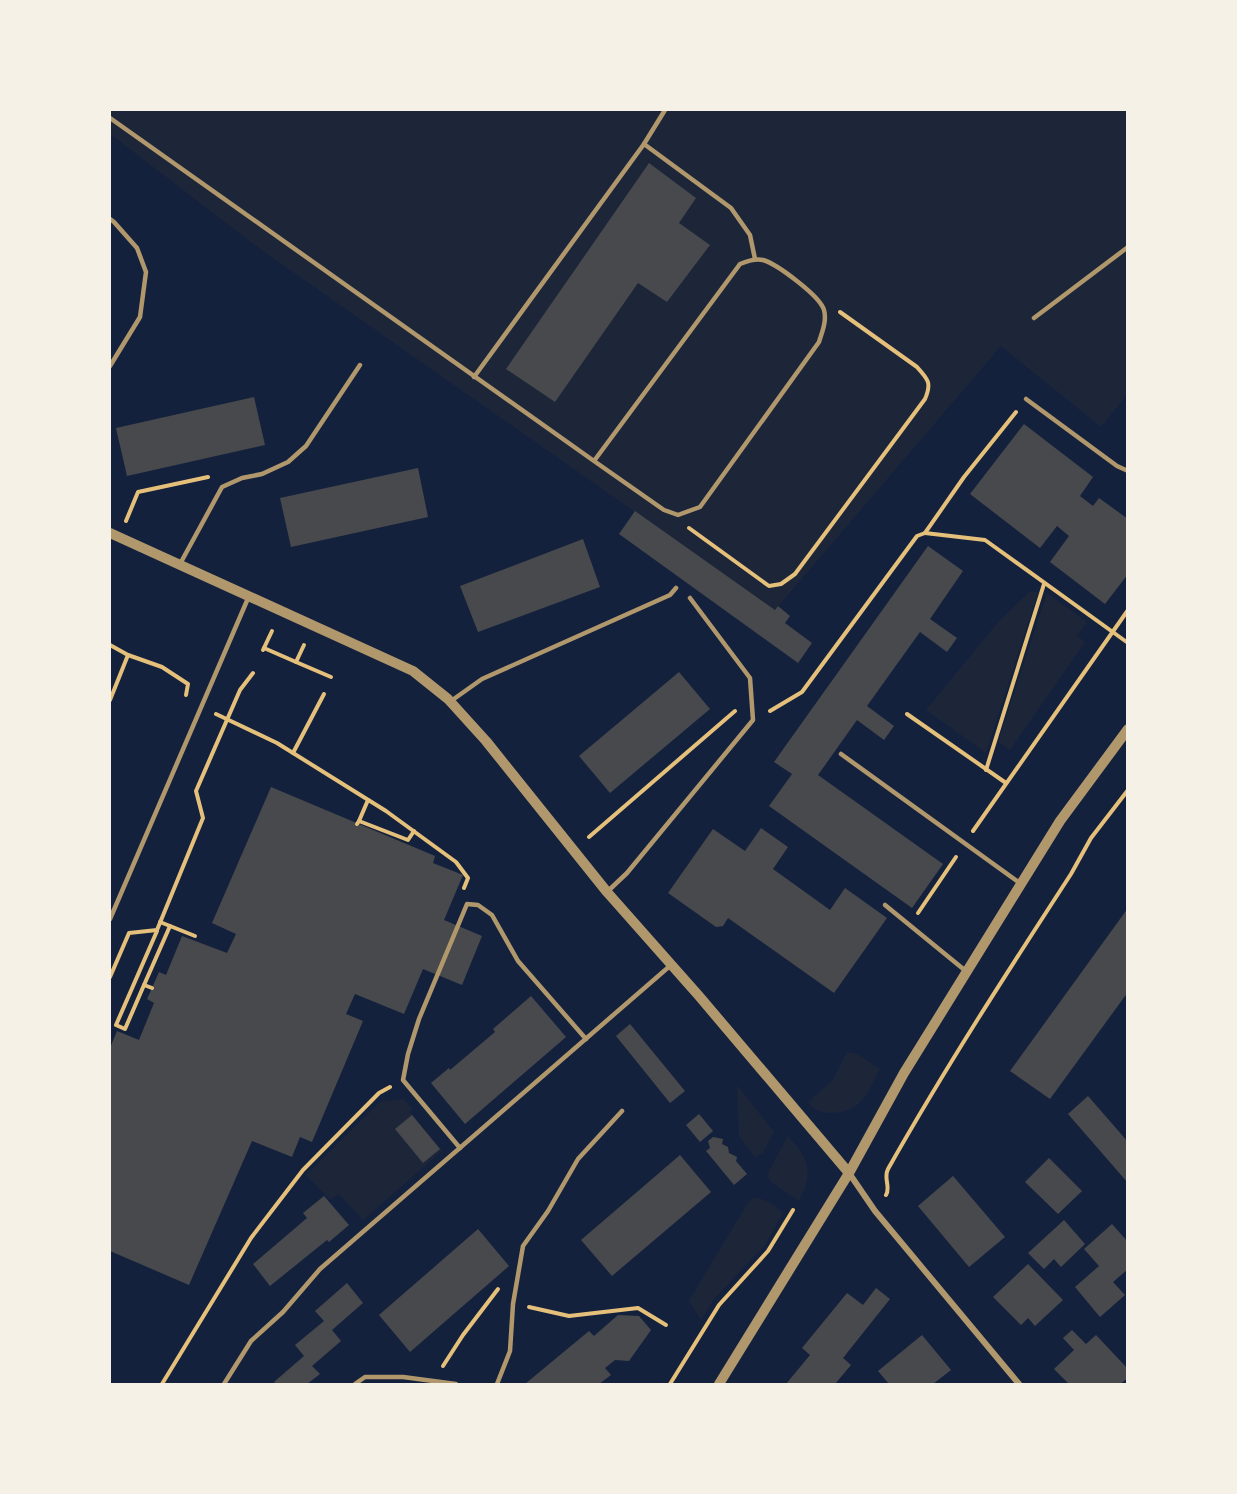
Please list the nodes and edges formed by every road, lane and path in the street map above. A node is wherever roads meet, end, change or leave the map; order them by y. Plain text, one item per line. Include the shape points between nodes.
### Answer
1 (665, 110) edge
2 (110, 118) edge
3 (644, 144) junction
4 (110, 219) edge
5 (1128, 247) edge
6 (755, 260) junction
7 (815, 297) junction
8 (1034, 318) dead end
9 (360, 365) dead end
10 (110, 366) edge
11 (474, 377) junction
12 (1026, 399) joint
13 (594, 461) junction
14 (1128, 471) edge
15 (242, 478) junction
16 (664, 510) junction
17 (126, 522) dead end
18 (110, 533) edge
19 (925, 533) junction
20 (180, 565) junction
21 (1044, 584) junction
22 (676, 588) dead end
23 (249, 596) junction
24 (690, 598) dead end
25 (1128, 610) edge
26 (272, 631) dead end
27 (1112, 632) junction
28 (1128, 643) edge
29 (110, 645) edge
30 (304, 645) dead end
31 (128, 655) junction
32 (296, 662) junction
33 (253, 673) dead end
34 (331, 677) dead end
35 (324, 694) dead end
36 (752, 696) junction
37 (110, 700) edge
38 (185, 701) dead end
39 (451, 701) junction
40 (907, 714) dead end
41 (228, 720) junction
42 (753, 720) junction
43 (1128, 729) edge
44 (293, 753) junction
45 (841, 754) dead end
46 (986, 770) junction
47 (1006, 783) junction
48 (1128, 790) edge
49 (368, 800) junction
50 (414, 831) junction
51 (588, 837) dead end
52 (965, 843) junction
53 (1021, 885) junction
54 (463, 889) dead end
55 (607, 892) junction
56 (118, 900) junction
57 (110, 903) edge
58 (885, 905) dead end
59 (110, 919) edge
60 (160, 922) junction
61 (910, 924) junction
62 (170, 926) junction
63 (157, 930) junction
64 (195, 936) dead end
65 (671, 965) junction
66 (967, 972) junction
67 (110, 977) edge
68 (144, 985) junction
69 (153, 988) dead end
70 (586, 1039) junction
71 (403, 1080) junction
72 (622, 1111) dead end
73 (460, 1148) junction
74 (849, 1173) junction
75 (886, 1195) dead end
76 (793, 1210) dead end
77 (503, 1283) dead end
78 (491, 1299) junction
79 (513, 1304) junction
80 (666, 1325) dead end
81 (433, 1382) junction
82 (162, 1384) edge
83 (224, 1384) edge
84 (354, 1384) edge
85 (456, 1384) edge
86 (497, 1384) edge
87 (670, 1384) edge
88 (719, 1384) edge
89 (1019, 1384) edge

1 - 3 lane
2 - 11 lane
3 - 6 lane via 731,208 750,235
3 - 11 lane
4 - 10 lane via 137,248 146,272 140,317
5 - 8 lane
6 - 7 lane via 772,264
6 - 13 lane via 740,264
7 - 16 lane via 825,312 819,342 700,507 678,514
7 - 16 path via 917,367 927,378 930,389 925,399 795,574 781,584 769,586
9 - 15 lane via 306,446 288,462
11 - 13 lane
12 - 14 lane
12 - 19 path
13 - 16 lane
15 - 17 path via 227,473 138,492
15 - 20 lane via 222,487
18 - 20 street
19 - 21 path via 985,540
19 - 42 path via 917,536 802,692
20 - 23 street
21 - 27 path
21 - 46 path
22 - 39 lane via 670,595 482,679
23 - 39 street via 413,671
23 - 56 lane
24 - 36 lane via 750,678
25 - 27 path
26 - 32 path via 264,649
27 - 28 path
27 - 47 path
29 - 31 path
30 - 32 path
31 - 37 path
31 - 38 path via 162,667 188,684
32 - 34 path
33 - 41 path via 240,690
35 - 44 path
36 - 42 lane
36 - 51 path
39 - 55 street
40 - 46 path
41 - 44 path
41 - 60 path via 196,791 203,818
42 - 55 lane
43 - 53 street via 1060,821
44 - 49 path
45 - 52 lane
46 - 47 path
47 - 52 path
48 - 75 path via 1091,838 932,1091 886,1173
49 - 50 path
49 - 50 path via 358,822 408,840
50 - 54 path via 456,862 468,878
52 - 53 lane
52 - 61 path
53 - 66 street
55 - 65 street
56 - 57 lane
56 - 59 lane
58 - 61 lane
60 - 62 path
60 - 63 path
61 - 66 lane
62 - 64 path
62 - 68 path
63 - 67 path via 129,933
63 - 68 path via 116,1025 125,1029
65 - 70 lane
65 - 74 street
66 - 74 street via 904,1073
68 - 69 path
70 - 71 lane via 518,961 492,915 478,905 467,904 419,1019
70 - 73 lane
71 - 73 lane
71 - 82 path via 379,1093 303,1170 251,1238
72 - 79 lane via 578,1159 523,1246
73 - 83 lane via 320,1269 283,1312 251,1341
74 - 88 street
74 - 89 street via 875,1211
76 - 87 path via 768,1251 719,1305
77 - 78 path
78 - 79 path
78 - 81 path
79 - 80 path via 569,1316 638,1308
79 - 86 lane via 510,1351
81 - 84 lane via 365,1377
81 - 85 lane

